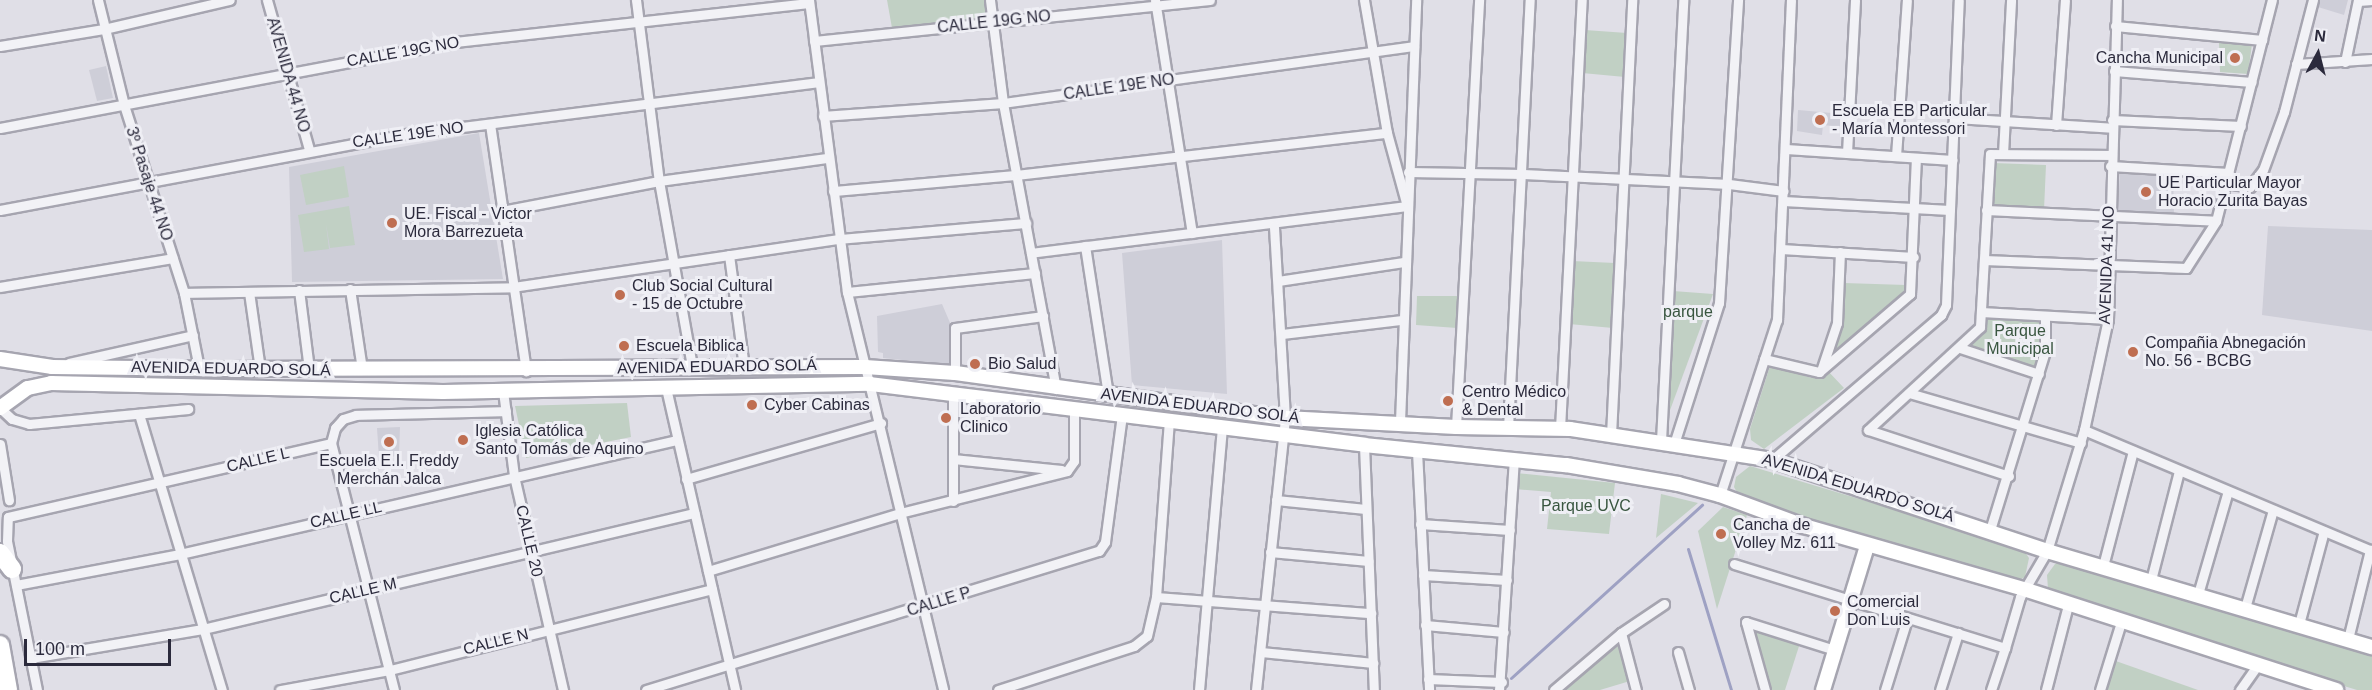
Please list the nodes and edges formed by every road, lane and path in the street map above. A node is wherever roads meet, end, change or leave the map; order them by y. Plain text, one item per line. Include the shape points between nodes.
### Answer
1 (98, 0) edge
2 (230, 0) edge
3 (267, 0) edge
4 (636, 0) edge
5 (990, 0) edge
6 (1210, 0) edge
7 (1364, 0) edge
8 (1416, 0) edge
9 (1479, 0) edge
10 (1530, 0) edge
11 (1582, 0) edge
12 (1632, 0) edge
13 (1683, 0) edge
14 (1738, 0) edge
15 (1791, 0) edge
16 (1855, 0) edge
17 (1907, 0) edge
18 (1959, 0) edge
19 (2011, 0) edge
20 (2065, 0) edge
21 (2116, 0) edge
22 (2272, 0) edge
23 (2313, 0) edge
24 (2372, 0) edge
25 (2358, 1) edge
26 (809, 2) edge
27 (1156, 4) edge
28 (992, 21) junction
29 (639, 24) junction
30 (2115, 26) junction
31 (104, 29) junction
32 (2262, 40) junction
33 (814, 41) junction
34 (0, 46) edge
35 (1414, 46) junction
36 (1372, 52) junction
37 (2372, 59) edge
38 (2345, 62) junction
39 (2296, 64) junction
40 (2114, 71) junction
41 (287, 73) junction
42 (1168, 81) junction
43 (819, 82) junction
44 (2252, 82) junction
45 (648, 101) junction
46 (1003, 103) junction
47 (124, 105) junction
48 (823, 116) junction
49 (1955, 118) junction
50 (2004, 122) junction
51 (490, 124) junction
52 (2112, 124) junction
53 (2056, 125) junction
54 (2241, 126) junction
55 (0, 128) edge
56 (1387, 132) junction
57 (309, 149) junction
58 (1786, 149) junction
59 (1847, 153) junction
60 (2003, 154) junction
61 (2111, 155) junction
62 (1896, 156) junction
63 (1180, 157) junction
64 (828, 158) junction
65 (1916, 158) junction
66 (1953, 160) junction
67 (2110, 166) junction
68 (1408, 172) junction
69 (1472, 172) junction
70 (1523, 174) junction
71 (1016, 175) junction
72 (1572, 176) junction
73 (2227, 178) junction
74 (147, 181) junction
75 (659, 181) junction
76 (1622, 181) junction
77 (1675, 183) junction
78 (1729, 184) junction
79 (833, 192) junction
80 (1783, 196) junction
81 (1407, 206) junction
82 (1914, 208) junction
83 (0, 210) edge
84 (1950, 210) junction
85 (1986, 210) junction
86 (502, 212) junction
87 (2110, 217) junction
88 (2216, 221) junction
89 (1026, 223) junction
90 (1274, 225) junction
91 (1192, 233) junction
92 (839, 239) junction
93 (1085, 246) junction
94 (1781, 249) junction
95 (1840, 252) junction
96 (1031, 253) junction
97 (729, 255) junction
98 (1914, 257) junction
99 (173, 258) junction
100 (1984, 260) junction
101 (1404, 262) junction
102 (672, 263) junction
103 (2107, 267) junction
104 (1035, 273) junction
105 (1278, 282) junction
106 (0, 287) edge
107 (513, 287) junction
108 (350, 289) junction
109 (299, 290) junction
110 (249, 292) junction
111 (847, 292) junction
112 (184, 293) junction
113 (1981, 312) junction
114 (1043, 316) junction
115 (2045, 318) junction
116 (2108, 319) junction
117 (1402, 320) junction
118 (1282, 334) junction
119 (193, 335) junction
120 (1960, 348) junction
121 (0, 359) edge
122 (1764, 359) junction
123 (52, 367) junction
124 (692, 367) junction
125 (744, 367) junction
126 (865, 367) junction
127 (199, 368) junction
128 (1822, 368) junction
129 (260, 369) junction
130 (309, 369) junction
131 (362, 369) junction
132 (442, 370) junction
133 (526, 371) junction
134 (955, 373) junction
135 (2039, 374) junction
136 (870, 384) junction
137 (666, 388) junction
138 (1056, 389) junction
139 (503, 391) junction
140 (443, 392) junction
141 (953, 392) junction
142 (1909, 393) junction
143 (1107, 394) junction
144 (0, 408) edge
145 (188, 409) dead end
146 (1074, 409) junction
147 (506, 411) junction
148 (139, 414) junction
149 (1122, 415) junction
150 (1285, 418) junction
151 (1169, 422) junction
152 (1400, 422) junction
153 (881, 423) junction
154 (2023, 426) junction
155 (1222, 427) junction
156 (1456, 428) junction
157 (1508, 428) junction
158 (1560, 429) junction
159 (2084, 430) junction
160 (1282, 435) junction
161 (1611, 435) junction
162 (676, 440) junction
163 (1667, 442) junction
164 (331, 443) junction
165 (2080, 443) junction
166 (0, 444) edge
167 (1364, 445) junction
168 (1416, 451) junction
169 (2133, 451) junction
170 (1734, 454) junction
171 (952, 459) junction
172 (1514, 460) junction
173 (1772, 460) junction
174 (1067, 471) junction
175 (2179, 471) junction
176 (514, 476) junction
177 (2009, 476) junction
178 (686, 479) junction
179 (159, 483) junction
180 (2228, 491) junction
181 (1720, 495) junction
182 (9, 500) dead end
183 (1276, 500) junction
184 (953, 501) junction
185 (1366, 509) junction
186 (2274, 510) junction
187 (694, 513) junction
188 (900, 513) junction
189 (352, 514) junction
190 (1420, 524) junction
191 (3, 528) edge
192 (1510, 530) junction
193 (1990, 530) junction
194 (2324, 531) junction
195 (1867, 546) junction
196 (3, 547) edge
197 (532, 551) junction
198 (2047, 551) junction
199 (2371, 551) edge
200 (1270, 552) junction
201 (180, 554) junction
202 (1369, 561) junction
203 (1734, 564) dead end
204 (2103, 566) junction
205 (708, 571) junction
206 (1423, 575) junction
207 (14, 577) junction
208 (1508, 580) junction
209 (2151, 580) junction
210 (712, 589) junction
211 (370, 590) junction
212 (2027, 590) junction
213 (2198, 594) junction
214 (1156, 597) junction
215 (1208, 600) junction
216 (1850, 601) junction
217 (1266, 604) junction
218 (1664, 604) dead end
219 (2068, 605) junction
220 (923, 607) junction
221 (2245, 608) junction
222 (1371, 613) junction
223 (1907, 619) junction
224 (2121, 622) junction
225 (2299, 624) junction
226 (1425, 626) junction
227 (203, 629) junction
228 (548, 629) junction
229 (1504, 632) junction
230 (1621, 633) junction
231 (1958, 633) junction
232 (2348, 639) junction
233 (0, 645) edge
234 (2372, 646) edge
235 (2005, 648) junction
236 (1835, 650) junction
237 (1261, 652) junction
238 (1678, 652) dead end
239 (31, 658) junction
240 (1372, 663) junction
241 (2257, 666) junction
242 (729, 667) junction
243 (390, 670) junction
244 (1428, 679) junction
245 (1501, 686) edge
246 (2319, 687) edge
247 (8, 690) edge
248 (37, 690) edge
249 (222, 690) edge
250 (280, 690) edge
251 (394, 690) edge
252 (563, 690) edge
253 (646, 690) edge
254 (735, 690) edge
255 (943, 690) edge
256 (998, 690) edge
257 (1199, 690) edge
258 (1256, 690) edge
259 (1374, 690) edge
260 (1429, 690) edge
261 (1554, 690) edge
262 (1636, 690) edge
263 (1689, 690) edge
264 (1765, 690) edge
265 (1823, 690) edge
266 (1885, 690) edge
267 (1940, 690) edge
268 (1991, 690) edge
269 (2046, 690) edge
270 (2100, 690) edge
271 (2240, 690) edge
272 (2336, 690) edge

1 - 31 street, 3º Pasaje 44 NO
2 - 31 street
3 - 41 street, AVENIDA 44 NO
4 - 29 street
5 - 28 street
6 - 27 street, CALLE 19G NO
7 - 36 street
8 - 35 street
9 - 69 street
10 - 70 street
11 - 72 street
12 - 76 street
13 - 77 street
14 - 78 street
15 - 58 street
16 - 59 street
17 - 62 street
18 - 49 street
19 - 50 street
20 - 53 street
21 - 30 street, AVENIDA 41 NO
22 - 32 street
23 - 39 street
24 - 25 street
25 - 38 street
26 - 29 street, CALLE 19G NO
26 - 33 street
27 - 28 street, CALLE 19G NO
27 - 42 street
28 - 33 street, CALLE 19G NO
28 - 46 street
29 - 41 street, CALLE 19G NO via 455,42
29 - 45 street
30 - 32 street
30 - 40 street, AVENIDA 41 NO
31 - 34 street
31 - 47 street, 3º Pasaje 44 NO
32 - 44 street
33 - 43 street
35 - 36 street, CALLE 19E NO
35 - 68 street
36 - 42 street, CALLE 19E NO
36 - 56 street
37 - 38 street
38 - 39 street
39 - 73 street via 2263,170 2250,187
40 - 44 street
40 - 52 street, AVENIDA 41 NO
41 - 47 street, CALLE 19G NO
41 - 57 street, AVENIDA 44 NO
42 - 46 street, CALLE 19E NO
42 - 63 street
43 - 45 street, CALLE 19E NO
43 - 48 street
44 - 54 street
45 - 51 street, CALLE 19E NO
45 - 75 street
46 - 48 street, CALLE 19E NO
46 - 71 street
47 - 55 street, CALLE 19G NO
47 - 74 street, 3º Pasaje 44 NO
48 - 64 street
49 - 50 street
49 - 66 street
50 - 53 street
50 - 60 street
51 - 57 street, CALLE 19E NO
51 - 86 street
52 - 53 street
52 - 54 street
52 - 61 street, AVENIDA 41 NO
54 - 73 street
56 - 63 street
56 - 81 street
57 - 74 street, CALLE 19E NO
58 - 59 street
58 - 80 street
59 - 62 street
60 - 61 street
60 - 85 street via 1990,154
61 - 67 street, AVENIDA 41 NO
62 - 65 street
63 - 71 street
63 - 91 street
64 - 75 street
64 - 79 street
65 - 66 street
65 - 82 street
66 - 84 street
67 - 73 street
67 - 87 street, AVENIDA 41 NO
68 - 69 street
68 - 81 street
69 - 70 street
69 - 156 street
70 - 72 street
70 - 157 street
71 - 79 street
71 - 89 street
72 - 76 street
72 - 158 street
73 - 88 street
74 - 83 street, CALLE 19E NO
74 - 99 street, 3º Pasaje 44 NO
75 - 86 street
75 - 102 street
76 - 77 street
76 - 161 street
77 - 78 street
77 - 163 street
78 - 80 street
78 - 163 street via 1719,303
79 - 92 street
80 - 82 street
80 - 94 street
81 - 90 street
81 - 101 street
82 - 84 street
82 - 98 street
84 - 173 street via 1946,305 1941,315
85 - 87 street
85 - 100 street
86 - 107 street
87 - 88 street
87 - 103 street, AVENIDA 41 NO
88 - 103 street via 2182,270
89 - 92 street
89 - 96 street
90 - 91 street
90 - 105 street
91 - 93 street
92 - 97 street
92 - 111 street
93 - 96 street
93 - 143 street
94 - 95 street
94 - 122 street via 1777,320
95 - 98 street
95 - 128 street via 1837,323
96 - 104 street
97 - 102 street
97 - 125 street
98 - 128 street via 1908,297
99 - 106 street
99 - 112 street, 3º Pasaje 44 NO
100 - 103 street
100 - 113 street
101 - 105 street
101 - 117 street
102 - 107 street
102 - 124 street
103 - 116 street, AVENIDA 41 NO
104 - 111 street
104 - 114 street
105 - 118 street
107 - 108 street
107 - 133 street
108 - 109 street
108 - 131 street
109 - 110 street
109 - 130 street
110 - 112 street
110 - 129 street
111 - 126 street
112 - 119 street, 3º Pasaje 44 NO
113 - 115 street
113 - 120 street via 1979,329
114 - 134 street via 955,328
114 - 138 street
115 - 116 street
115 - 135 street via 2046,345
116 - 159 street, AVENIDA 41 NO
117 - 118 street
117 - 152 street
118 - 150 street
119 - 123 street
119 - 127 street, 3º Pasaje 44 NO
120 - 135 street
120 - 142 street
121 - 123 main road, AVENIDA EDUARDO SOLÁ
122 - 128 street via 1812,373
122 - 170 street
123 - 127 main road, AVENIDA EDUARDO SOLÁ
124 - 125 main road, AVENIDA EDUARDO SOLÁ
124 - 133 main road, AVENIDA EDUARDO SOLÁ
125 - 126 main road, AVENIDA EDUARDO SOLÁ
126 - 134 main road, AVENIDA EDUARDO SOLÁ
126 - 136 street
127 - 129 main road, AVENIDA EDUARDO SOLÁ
129 - 130 main road, AVENIDA EDUARDO SOLÁ
130 - 131 main road, AVENIDA EDUARDO SOLÁ
131 - 132 main road, AVENIDA EDUARDO SOLÁ
132 - 133 main road, AVENIDA EDUARDO SOLÁ
132 - 140 main road
134 - 138 main road, AVENIDA EDUARDO SOLÁ
135 - 154 street
136 - 137 main road, AVENIDA EDUARDO SOLÁ
136 - 141 main road, AVENIDA EDUARDO SOLÁ
136 - 153 street
137 - 139 main road, AVENIDA EDUARDO SOLÁ
137 - 162 street
138 - 143 main road, AVENIDA EDUARDO SOLÁ
139 - 140 main road, AVENIDA EDUARDO SOLÁ
139 - 147 street, CALLE 20
140 - 144 main road, AVENIDA EDUARDO SOLÁ via 51,383 28,388
141 - 146 main road, AVENIDA EDUARDO SOLÁ
141 - 171 street
142 - 154 street
142 - 177 street via 1868,431
143 - 150 main road, AVENIDA EDUARDO SOLÁ
144 - 148 street via 12,420 28,424
145 - 148 street
146 - 149 main road, AVENIDA EDUARDO SOLÁ
146 - 174 street via 1074,461
147 - 164 street via 356,415 343,419 334,428
147 - 176 street, CALLE 20
148 - 179 street
149 - 151 main road, AVENIDA EDUARDO SOLÁ
149 - 220 street, CALLE P via 1104,542 1099,551
150 - 152 main road, AVENIDA EDUARDO SOLÁ
150 - 160 street
151 - 155 main road, AVENIDA EDUARDO SOLÁ
151 - 214 street
152 - 156 main road, AVENIDA EDUARDO SOLÁ
153 - 178 street
153 - 188 street
154 - 165 street
154 - 177 street
155 - 160 main road, AVENIDA EDUARDO SOLÁ
155 - 215 street
156 - 157 main road, AVENIDA EDUARDO SOLÁ
157 - 158 main road, AVENIDA EDUARDO SOLÁ
158 - 161 main road, AVENIDA EDUARDO SOLÁ
159 - 165 street, AVENIDA 41 NO
159 - 169 street
160 - 167 main road, AVENIDA EDUARDO SOLÁ
160 - 183 street
161 - 163 main road, AVENIDA EDUARDO SOLÁ
162 - 176 street, CALLE LL
162 - 178 street
163 - 170 main road, AVENIDA EDUARDO SOLÁ
164 - 179 street, CALLE L
164 - 189 street
165 - 198 street, AVENIDA 41 NO
166 - 182 street
167 - 168 main road, AVENIDA EDUARDO SOLÁ
167 - 185 street
168 - 172 main road, AVENIDA EDUARDO SOLÁ
168 - 190 street
169 - 175 street
169 - 204 street
170 - 173 main road, AVENIDA EDUARDO SOLÁ
170 - 181 street
171 - 174 street
171 - 184 street
172 - 181 main road, AVENIDA EDUARDO SOLÁ via 1633,476
172 - 192 street
173 - 193 main road, AVENIDA EDUARDO SOLÁ
174 - 184 street
175 - 180 street
175 - 209 street
176 - 189 street, CALLE LL
176 - 197 street, CALLE 20
177 - 193 street
178 - 187 street
179 - 191 street, CALLE L via 13,514
179 - 201 street
180 - 186 street
180 - 213 street
181 - 195 main road, AVENIDA EDUARDO SOLÁ
183 - 185 street
183 - 200 street
184 - 188 street
185 - 202 street
186 - 194 street
186 - 221 street
187 - 197 street, CALLE M
187 - 205 street
188 - 205 street
188 - 220 street
189 - 201 street, CALLE LL
189 - 211 street
190 - 192 street
190 - 206 street
191 - 196 street, CALLE L
192 - 208 street
193 - 198 main road, AVENIDA EDUARDO SOLÁ
194 - 199 street
194 - 225 street
195 - 212 main road, AVENIDA EDUARDO SOLÁ
195 - 216 main road
196 - 207 highway
197 - 211 street, CALLE M
197 - 228 street, CALLE 20
198 - 204 main road, AVENIDA EDUARDO SOLÁ
198 - 212 street, AVENIDA 41 NO
199 - 232 street
200 - 202 street
200 - 217 street
201 - 207 street, CALLE LL
201 - 227 street
202 - 222 street
203 - 216 street
204 - 209 main road, AVENIDA EDUARDO SOLÁ
205 - 210 street
206 - 208 street
206 - 226 street
207 - 239 street
208 - 229 street
209 - 213 main road, AVENIDA EDUARDO SOLÁ
210 - 228 street, CALLE N
210 - 242 street
211 - 227 street, CALLE M
211 - 243 street
212 - 219 main road, AVENIDA EDUARDO SOLÁ
212 - 235 street, AVENIDA 41 NO via 2020,597
213 - 221 main road, AVENIDA EDUARDO SOLÁ
214 - 215 street
214 - 256 street via 1147,636 1141,643
215 - 217 street
215 - 257 street
216 - 223 street
216 - 236 main road
217 - 222 street
217 - 237 street
218 - 230 street
219 - 224 main road, AVENIDA EDUARDO SOLÁ
219 - 269 street
220 - 242 street, CALLE P
220 - 255 street
221 - 225 main road, AVENIDA EDUARDO SOLÁ
222 - 240 street
223 - 231 street
223 - 266 street
224 - 241 main road, AVENIDA EDUARDO SOLÁ
224 - 270 street
225 - 232 main road, AVENIDA EDUARDO SOLÁ
226 - 229 street
226 - 244 street
227 - 239 street, CALLE M
227 - 249 street
228 - 243 street, CALLE N
228 - 252 street, CALLE 20
229 - 245 street
230 - 261 street
230 - 262 street
231 - 235 street
231 - 267 street
232 - 234 main road, AVENIDA EDUARDO SOLÁ
233 - 247 highway
235 - 268 street, AVENIDA 41 NO
236 - 264 street via 1746,622
236 - 265 main road
237 - 240 street
237 - 258 street
238 - 263 street
239 - 248 street
240 - 259 street
241 - 246 main road, AVENIDA EDUARDO SOLÁ
241 - 271 street
242 - 253 street, CALLE P
242 - 254 street
243 - 250 street, CALLE N
243 - 251 street
244 - 245 street
244 - 260 street
246 - 272 main road, AVENIDA EDUARDO SOLÁ

